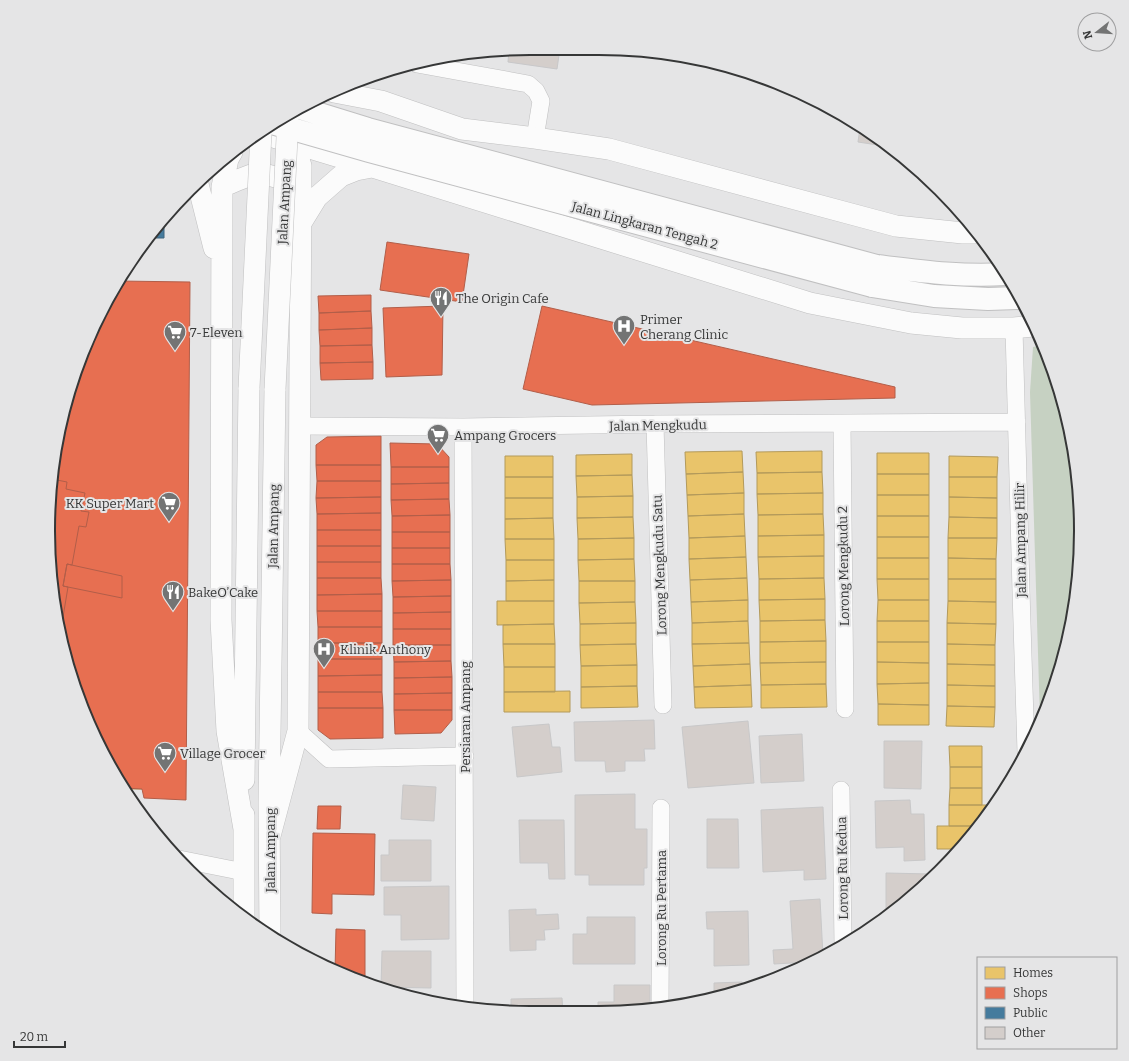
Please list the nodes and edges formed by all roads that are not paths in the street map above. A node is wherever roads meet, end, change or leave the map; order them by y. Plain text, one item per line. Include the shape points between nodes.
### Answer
1 (429, 66) edge
2 (345, 93) edge
3 (369, 94) edge
4 (308, 111) edge
5 (291, 120) edge
6 (288, 122) edge
7 (283, 125) edge
8 (280, 127) edge
9 (267, 135) edge
10 (535, 138) junction
11 (261, 139) edge
12 (294, 143) junction
13 (316, 149) junction
14 (363, 164) junction
15 (227, 165) edge
16 (222, 187) junction
17 (199, 189) edge
18 (301, 193) junction
19 (301, 224) junction
20 (969, 233) edge
21 (999, 274) edge
22 (221, 278) junction
23 (1013, 298) edge
24 (1024, 327) edge
25 (1017, 422) junction
26 (655, 424) junction
27 (842, 424) junction
28 (299, 426) junction
29 (463, 427) junction
30 (663, 705) dead end
31 (845, 709) dead end
32 (298, 731) junction
33 (1026, 740) edge
34 (465, 756) junction
35 (841, 790) dead end
36 (661, 808) dead end
37 (244, 829) junction
38 (270, 836) junction
39 (188, 861) edge
40 (244, 872) junction
41 (244, 910) edge
42 (270, 928) edge
43 (843, 938) edge
44 (465, 1002) edge
45 (660, 1002) edge

1 - 10 street via 528,84 536,91 541,101
2 - 3 main road
3 - 10 main road via 462,129
3 - 14 main road via 342,109 337,123 340,145
4 - 21 highway, Jalan Lingkaran Tengah 2, bridge via 368,129 877,266 938,273
5 - 13 main road via 307,142
6 - 38 main road, Jalan Ampang, bridge via 275,389
7 - 23 highway, Jalan Lingkaran Tengah 2, bridge via 369,151 872,286 934,296
8 - 12 main road
9 - 12 main road
10 - 20 main road via 609,149 896,226
11 - 37 main road, Jalan Ampang, bridge via 249,388
12 - 13 main road
12 - 18 main road via 301,166
13 - 14 main road
14 - 19 main road via 341,176 317,197
14 - 24 main road via 810,303 911,323 962,328
15 - 16 main road
16 - 18 main road via 251,175 268,175 286,180
16 - 22 main road
17 - 22 main road
18 - 19 main road
19 - 28 main road
22 - 37 main road via 221,620 228,739
24 - 25 street, Jalan Ampang Hilir
25 - 27 street, Jalan Mengkudu
25 - 33 street, Jalan Ampang Hilir
26 - 27 street, Jalan Mengkudu
26 - 29 street, Jalan Mengkudu
26 - 30 street, Lorong Mengkudu Satu
27 - 31 street, Lorong Mengkudu 2
28 - 29 street, Jalan Mengkudu
28 - 32 main road
29 - 34 street, Persiaran Ampang
32 - 34 street via 329,759
32 - 38 main road
34 - 44 street, Persiaran Ampang
35 - 43 street, Lorong Ru Kedua
36 - 45 street, Lorong Ru Pertama
37 - 40 main road, Jalan Ampang
38 - 42 main road, Jalan Ampang
39 - 40 street
40 - 41 main road, Jalan Ampang

